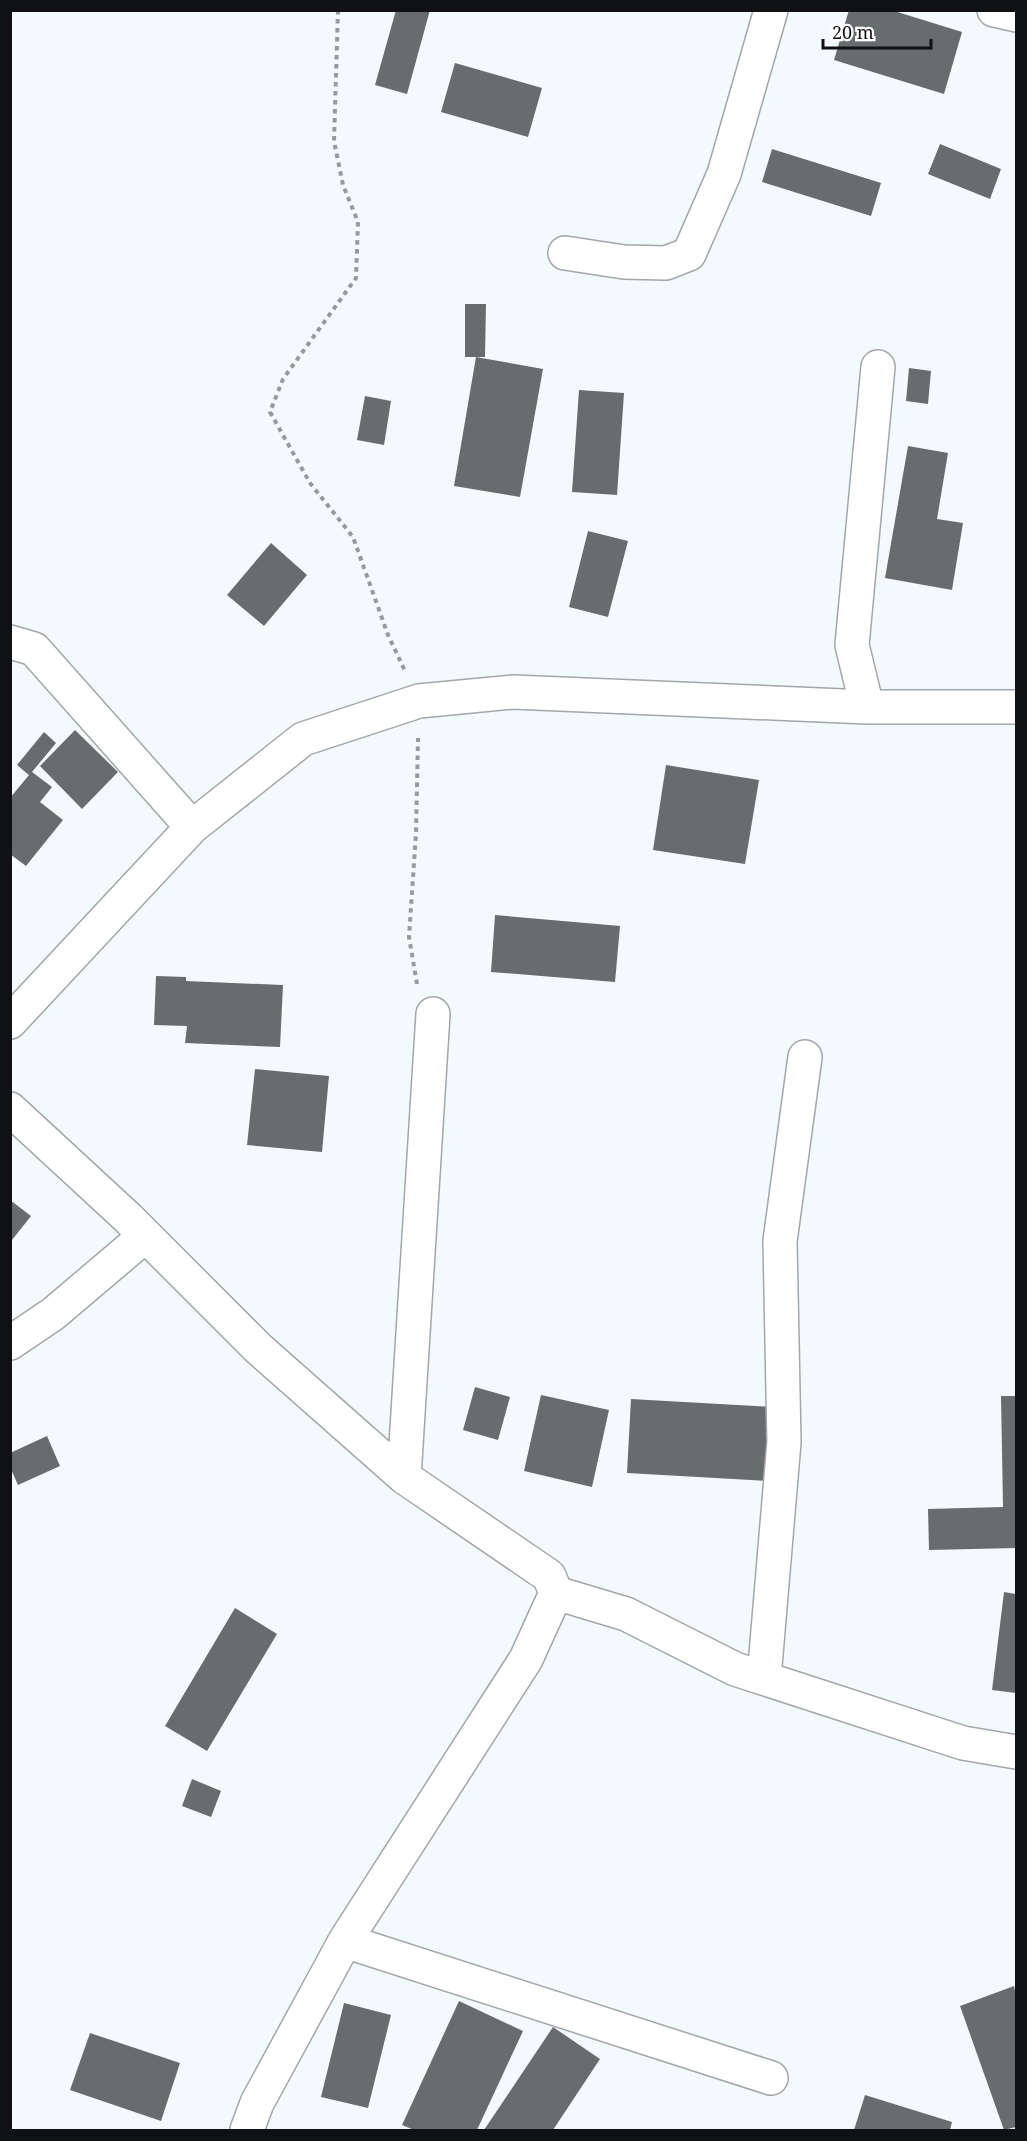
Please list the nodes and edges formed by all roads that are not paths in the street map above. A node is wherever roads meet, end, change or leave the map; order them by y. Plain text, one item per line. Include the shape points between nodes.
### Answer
1 (771, 10) edge
2 (994, 10) edge
3 (1017, 15) edge
4 (565, 253) dead end
5 (878, 367) dead end
6 (10, 642) edge
7 (867, 706) junction
8 (1017, 707) edge
9 (192, 827) junction
10 (433, 1014) road end
11 (10, 1022) edge
12 (806, 1057) dead end
13 (10, 1108) edge
14 (146, 1236) junction
15 (10, 1343) edge
16 (404, 1477) junction
17 (556, 1593) junction
18 (764, 1678) junction
19 (1017, 1752) edge
20 (345, 1941) junction
21 (771, 2078) dead end
22 (247, 2130) edge

1 - 4 street via 724,174 689,254 666,263 624,262
2 - 3 street
5 - 7 street via 852,645
6 - 9 street via 34,649
7 - 8 street
7 - 9 street via 513,692 419,701 303,739
9 - 11 street
10 - 16 street
12 - 18 street via 780,1241 784,1442
13 - 14 street
14 - 15 street via 53,1314
14 - 16 street via 258,1348
16 - 17 street via 549,1576
17 - 18 street via 626,1614 735,1669
17 - 20 street via 526,1659
18 - 19 street via 963,1743
20 - 21 street
20 - 22 street via 257,2103

